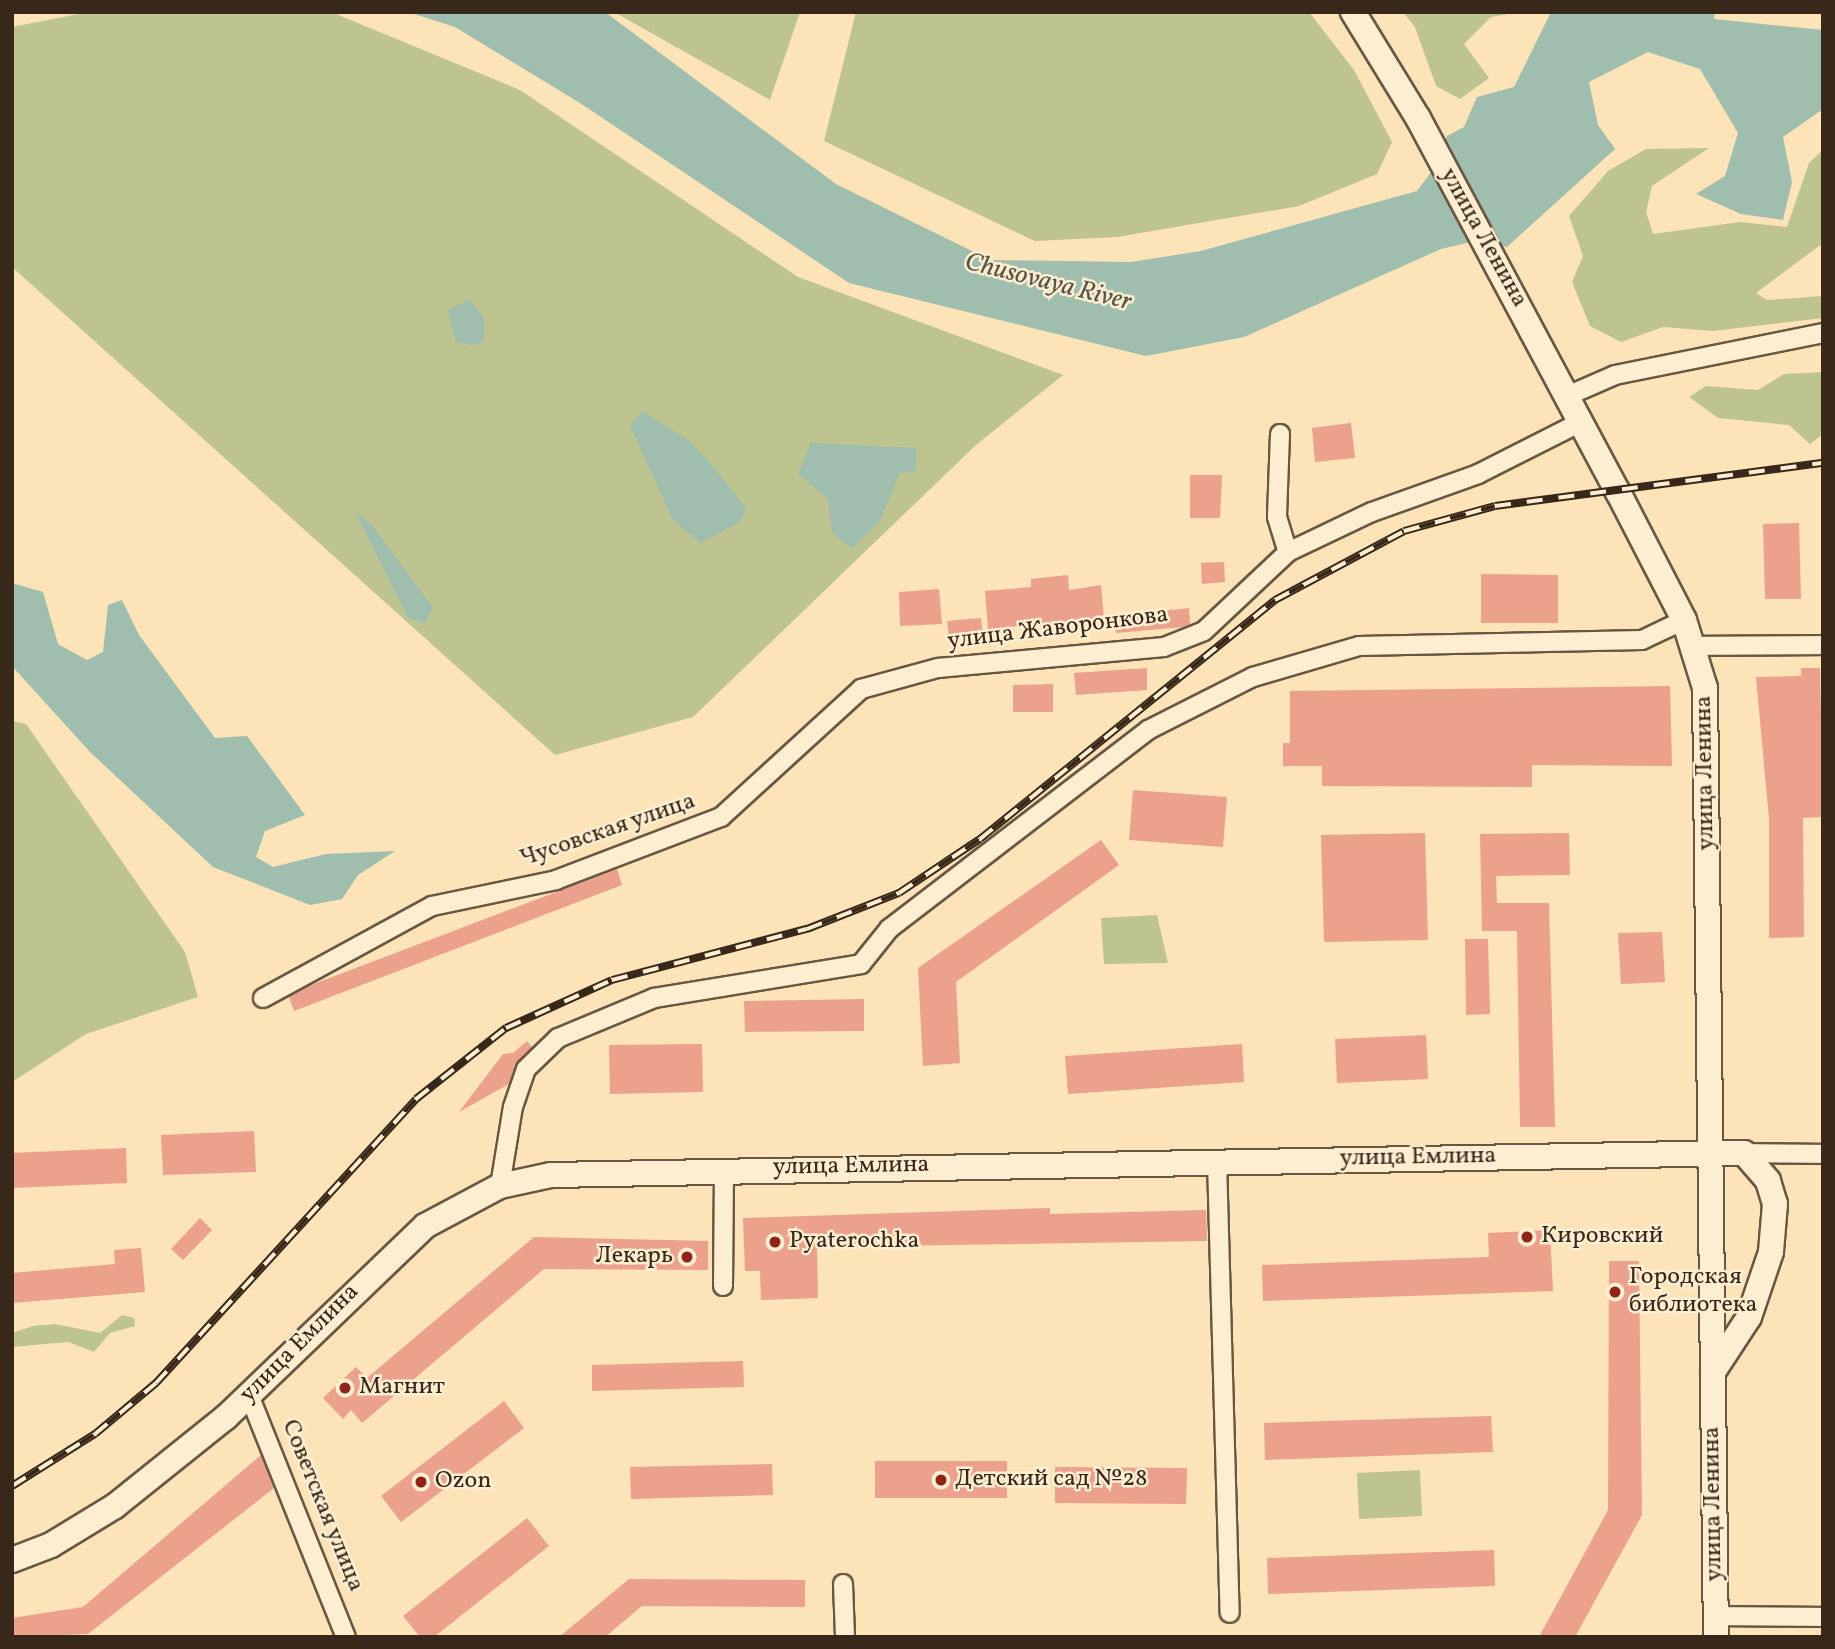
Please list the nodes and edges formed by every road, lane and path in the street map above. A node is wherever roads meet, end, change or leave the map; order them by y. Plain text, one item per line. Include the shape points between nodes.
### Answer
1 (1353, 12) edge
2 (1823, 333) edge
3 (1567, 396) junction
4 (1581, 422) junction
5 (1280, 434) dead end
6 (1288, 552) junction
7 (1684, 620) junction
8 (1823, 645) edge
9 (1692, 646) junction
10 (861, 689) joint
11 (263, 998) dead end
12 (1710, 1153) junction
13 (1744, 1153) junction
14 (1823, 1154) edge
15 (1217, 1161) junction
16 (724, 1169) junction
17 (500, 1186) junction
18 (723, 1286) dead end
19 (1713, 1372) junction
20 (249, 1395) junction
21 (12, 1560) edge
22 (843, 1584) dead end
23 (1230, 1613) dead end
24 (1823, 1617) edge
25 (1716, 1626) edge
26 (346, 1637) edge
27 (845, 1637) edge

1 - 3 street, улица Ленина via 1418,118
2 - 3 street via 1615,375
3 - 4 street, улица Ленина
4 - 6 street, улица Жаворонкова via 1478,474 1372,512
4 - 7 street, улица Ленина
5 - 6 street via 1276,517
6 - 10 street, улица Жаворонкова via 1205,631 1164,647 938,668
7 - 9 street, улица Ленина
7 - 17 street via 1642,640 1359,646 1253,677 1148,730 889,929 861,964 654,998 558,1038 526,1069 513,1107
8 - 9 street
9 - 12 street, улица Ленина via 1705,688
10 - 11 street, Чусовская улица via 721,817 556,880 432,906
12 - 13 street, улица Емлина
12 - 15 street, улица Емлина
12 - 19 street, улица Ленина
13 - 14 street, улица Емлина
13 - 19 street via 1768,1181 1775,1204 1771,1252 1749,1317
15 - 16 street, улица Емлина
15 - 23 street
16 - 17 street, улица Емлина via 590,1171
16 - 18 street
17 - 20 street, улица Емлина via 425,1226 392,1253
19 - 25 street, улица Ленина
20 - 21 street, улица Емлина via 114,1506 51,1545
20 - 26 street, Советская улица
22 - 27 street
24 - 25 street

